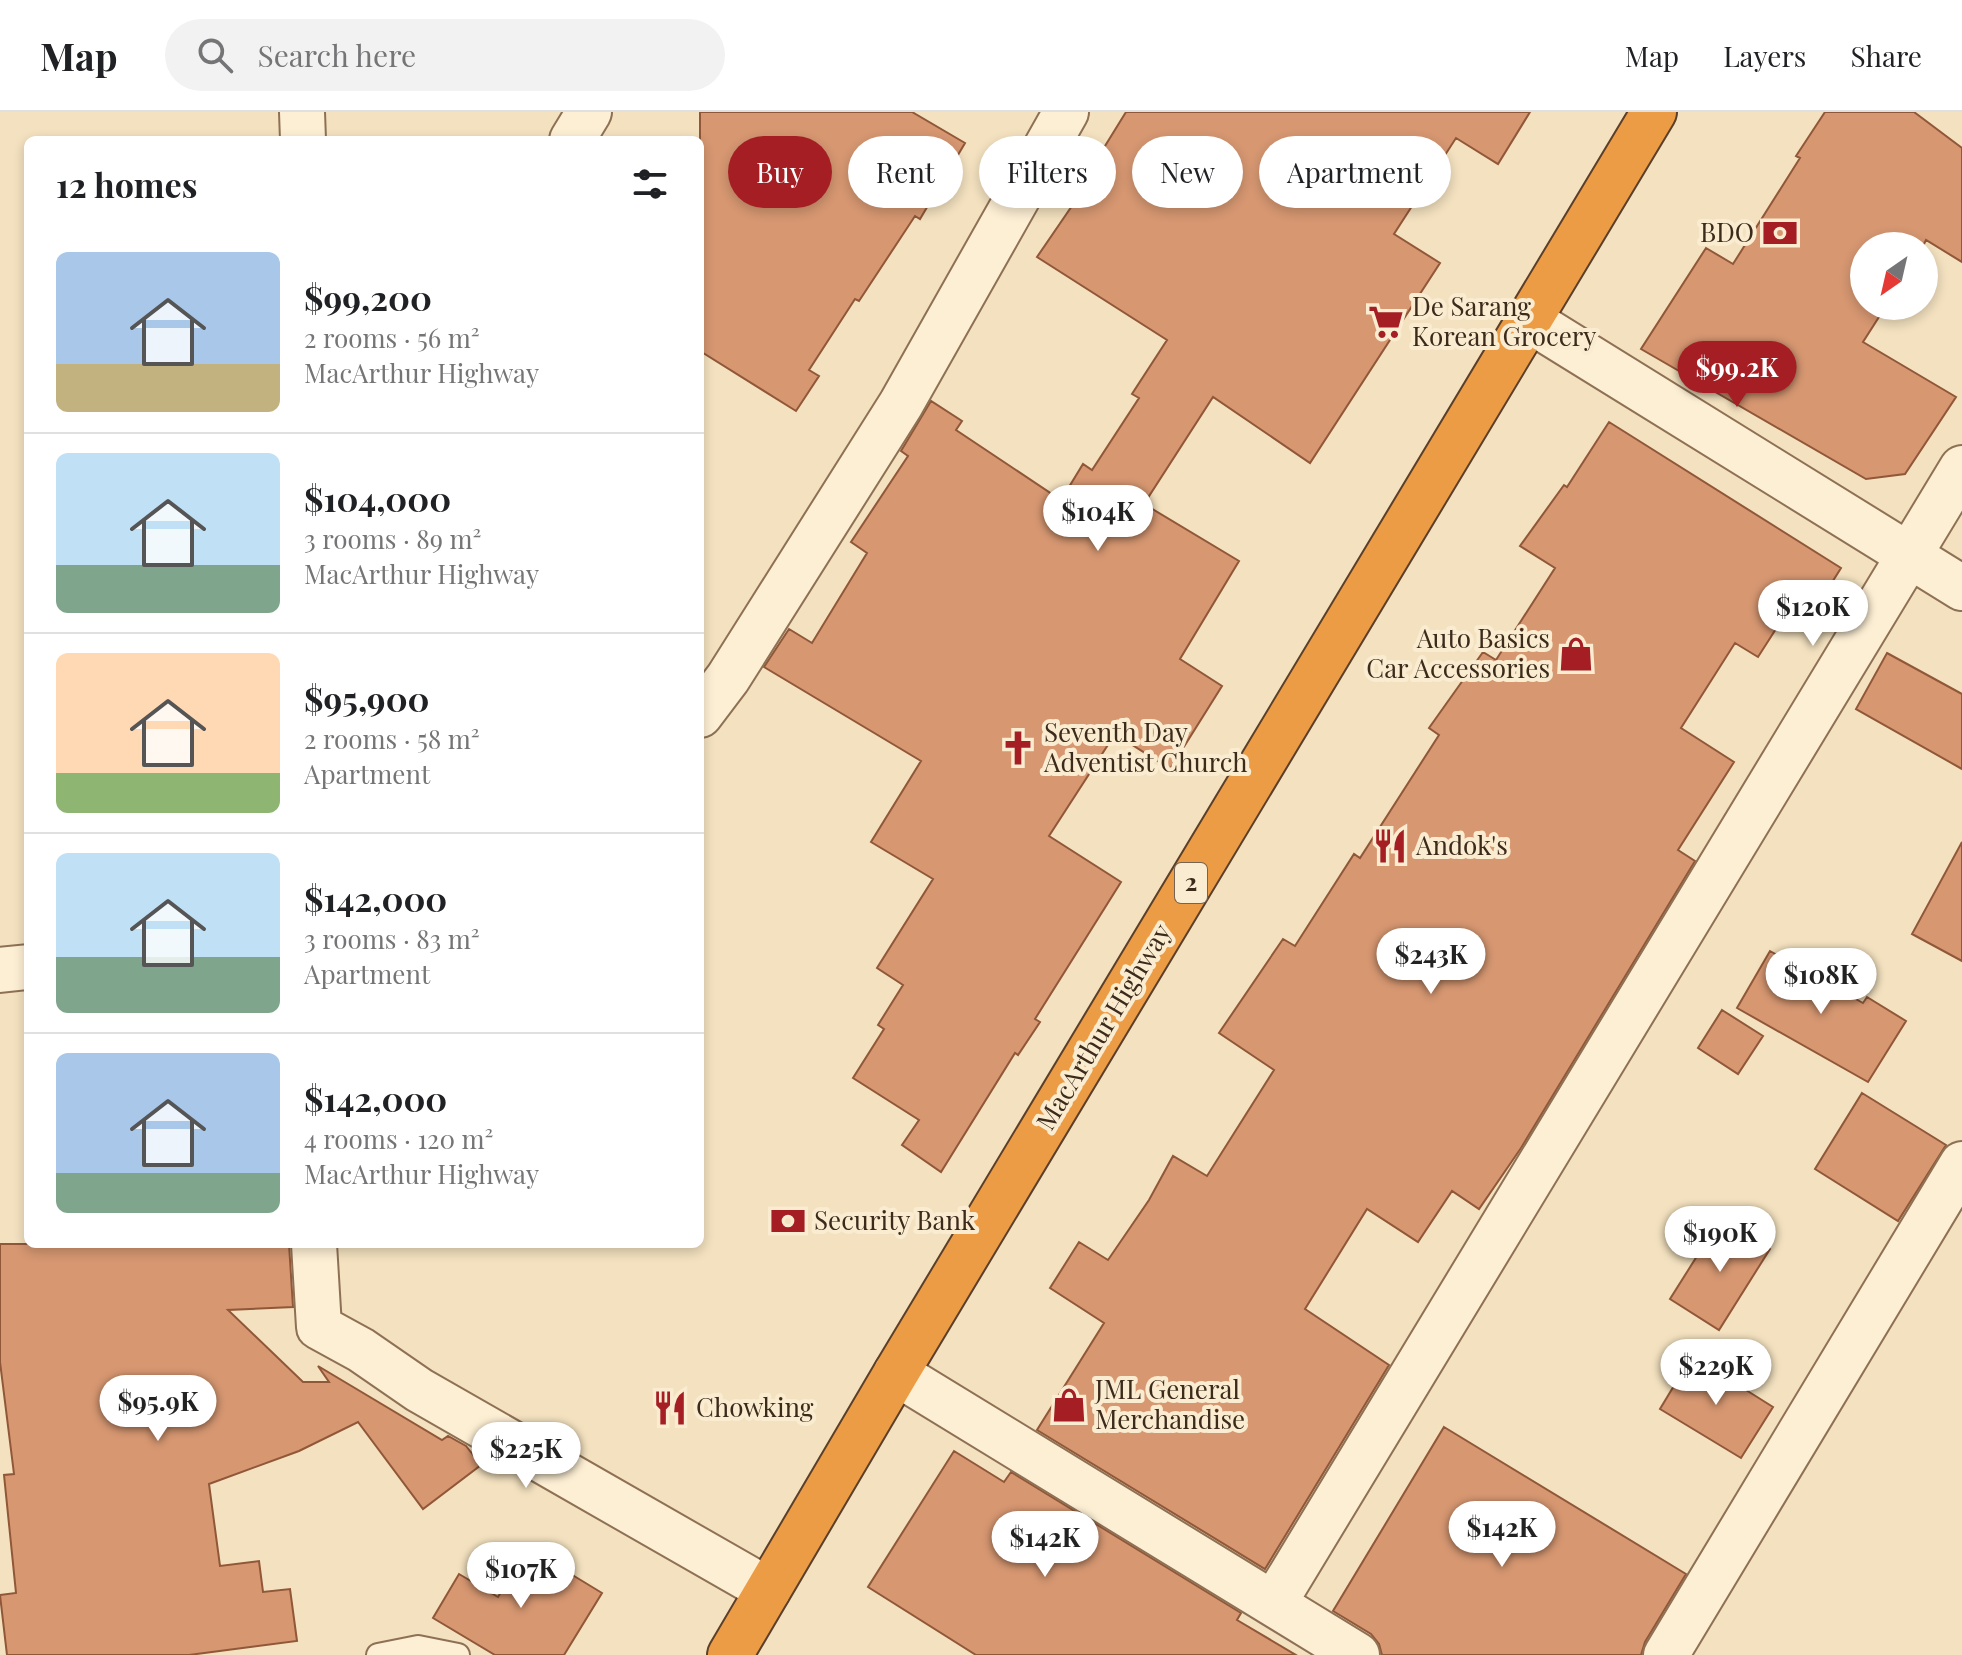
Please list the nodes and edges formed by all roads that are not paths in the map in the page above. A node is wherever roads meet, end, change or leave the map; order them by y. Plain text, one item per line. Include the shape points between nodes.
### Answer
1 (302, 112) edge
2 (589, 112) edge
3 (1066, 112) edge
4 (1654, 112) edge
5 (303, 136) edge
6 (574, 136) edge
7 (1529, 320) junction
8 (1962, 468) edge
9 (1910, 555) junction
10 (1962, 588) edge
11 (704, 710) edge
12 (24, 967) edge
13 (0, 970) edge
14 (1962, 1164) edge
15 (314, 1248) edge
16 (896, 1373) junction
17 (768, 1590) junction
18 (1274, 1603) junction
19 (378, 1655) edge
20 (458, 1655) edge
21 (730, 1655) edge
22 (1357, 1655) edge
23 (1666, 1655) edge

1 - 5 street
2 - 6 street
3 - 11 street via 901,404
4 - 7 highway, MacArthur Highway / 2
7 - 9 street
7 - 16 highway, MacArthur Highway / 2
8 - 9 street
9 - 10 street
9 - 18 street
12 - 13 street
14 - 23 street
15 - 17 street via 319,1327
16 - 17 highway, MacArthur Highway / 2
16 - 18 street
17 - 21 highway, MacArthur Highway / 2
18 - 22 street
19 - 20 lane via 418,1647

